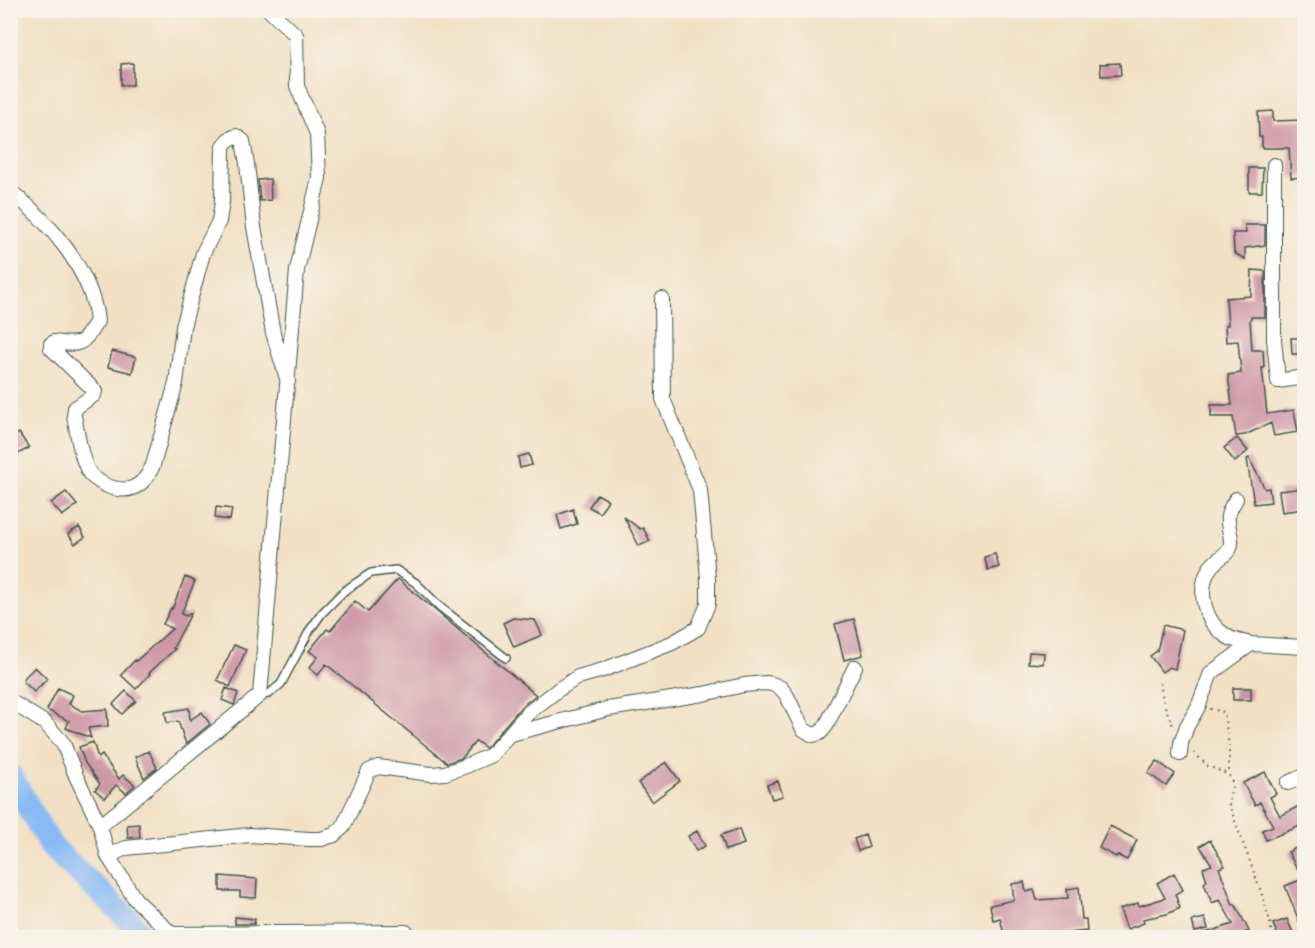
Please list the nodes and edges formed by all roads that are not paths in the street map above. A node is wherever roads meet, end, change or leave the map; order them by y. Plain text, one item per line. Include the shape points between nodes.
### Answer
1 (269, 10) edge
2 (1274, 165) dead end
3 (10, 191) edge
4 (662, 299) dead end
5 (1305, 377) edge
6 (288, 382) junction
7 (1236, 499) dead end
8 (1251, 644) junction
9 (1305, 647) edge
10 (506, 658) dead end
11 (855, 666) dead end
12 (260, 695) junction
13 (10, 701) edge
14 (511, 734) junction
15 (1180, 754) dead end
16 (1305, 776) edge
17 (1288, 783) dead end
18 (100, 826) junction
19 (108, 856) junction
20 (175, 936) edge
21 (411, 938) edge

1 - 6 street via 296,35 297,86 317,134 319,178 297,270
2 - 5 street via 1274,339 1278,381
3 - 6 street via 49,226 82,272 96,315 97,321 80,343 51,344 95,392 75,408 74,416 91,476 118,490 140,485 147,478 176,383 183,327 203,253 219,221 224,146 236,136 243,141 273,333
4 - 14 street via 663,399 700,490 708,604 698,628 672,643 578,677 528,713
6 - 12 street
7 - 8 street via 1228,514 1229,550 1211,566 1203,593 1204,605 1210,619 1228,637
8 - 9 street
8 - 15 street via 1211,673 1187,726
10 - 12 lane via 396,570 371,573 344,591 322,613 280,684
11 - 14 street via 826,726 813,735 802,729 781,688 766,683 608,709
12 - 18 street
13 - 18 street via 45,723 63,743
14 - 19 street via 491,755 446,773 378,767 369,771 343,826 321,839 250,835 126,848
16 - 17 street
18 - 19 street
19 - 20 street via 135,899
20 - 21 street via 406,932

